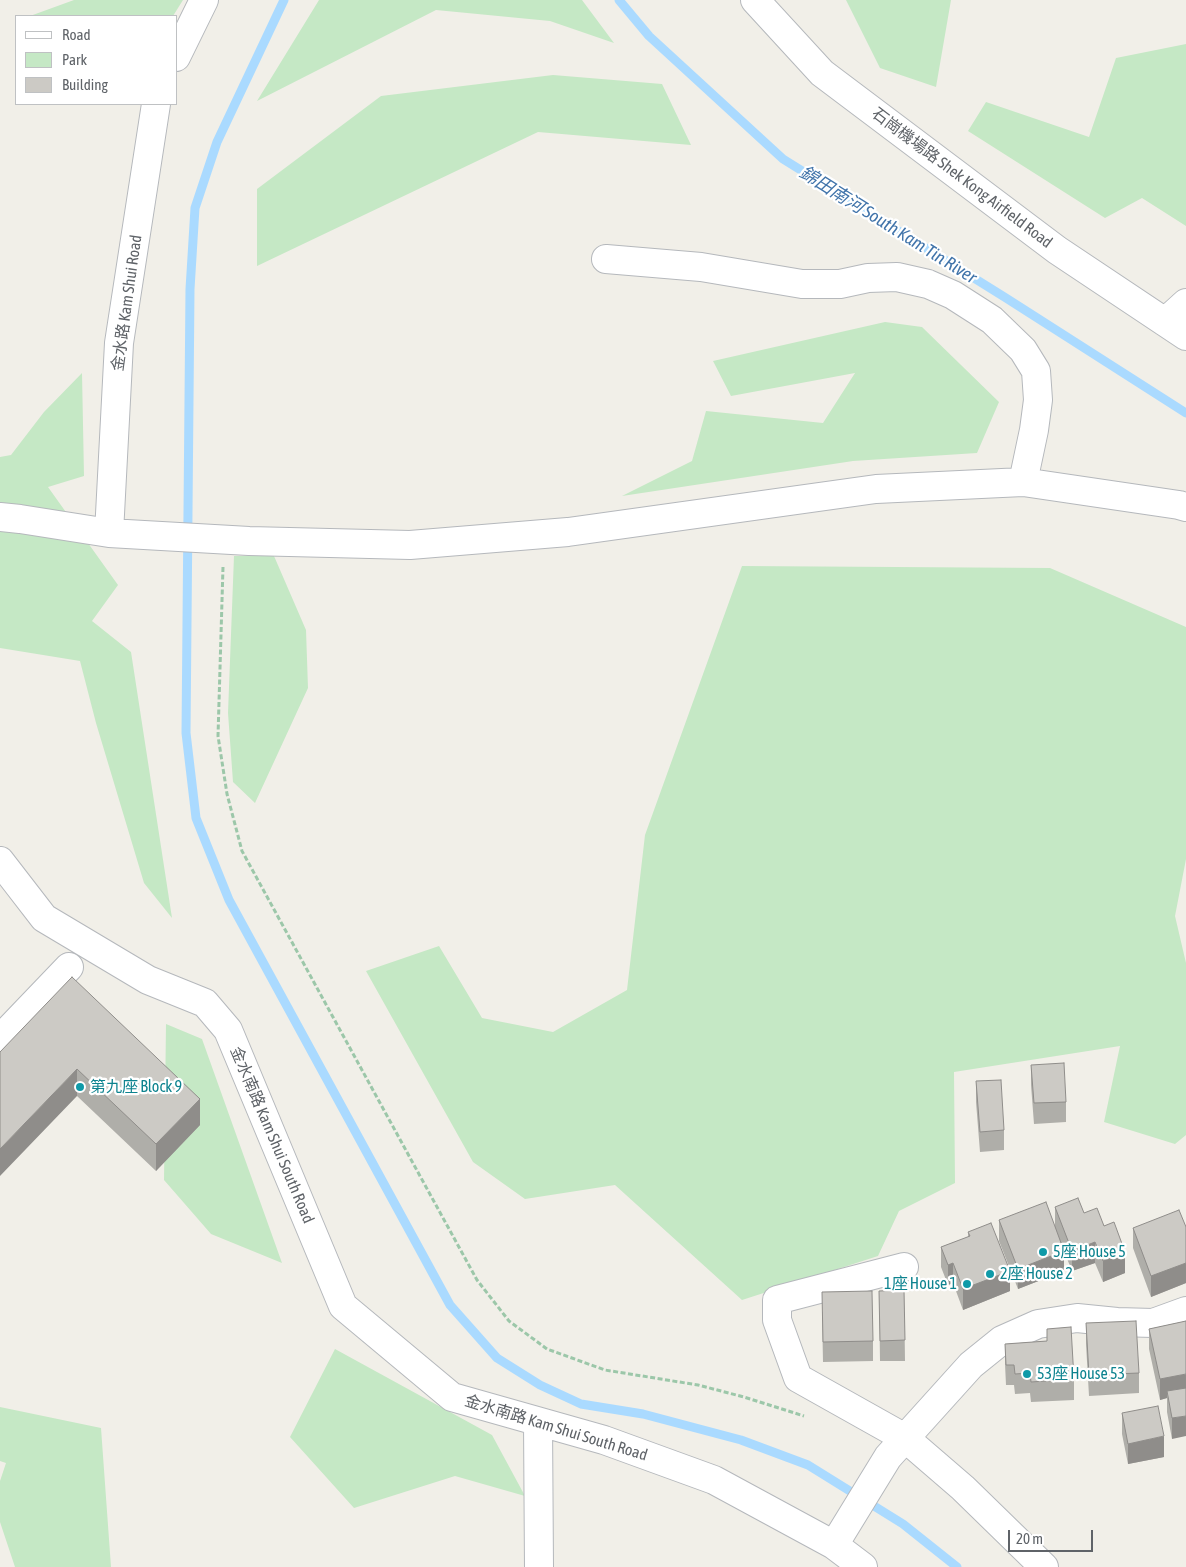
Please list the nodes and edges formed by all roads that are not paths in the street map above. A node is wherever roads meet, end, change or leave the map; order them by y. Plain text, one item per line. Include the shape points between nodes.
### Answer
1 (204, 0) edge
2 (755, 0) edge
3 (178, 53) edge
4 (156, 105) edge
5 (606, 259) dead end
6 (1186, 303) edge
7 (1176, 329) edge
8 (1023, 482) junction
9 (1186, 507) edge
10 (0, 517) edge
11 (109, 533) junction
12 (0, 861) edge
13 (69, 967) dead end
14 (0, 1039) edge
15 (904, 1267) dead end
16 (1186, 1311) edge
17 (538, 1422) junction
18 (896, 1448) junction
19 (834, 1545) junction
20 (538, 1567) edge
21 (863, 1567) edge
22 (1044, 1567) edge

1 - 3 street
2 - 7 street, 石崗機場路 Shek Kong Airfield Road via 822,73 1058,250
4 - 11 street, 金水路 Kam Shui Road via 119,343
5 - 8 street via 701,267 802,284 840,284 868,278 897,277 928,284 953,295 992,320 1023,350 1036,371 1038,400
6 - 7 street
8 - 9 street
8 - 11 street via 876,489 568,532 410,545
10 - 11 street
12 - 17 street, 金水南路 Kam Shui South Road via 44,918 148,980 205,1003 228,1030 343,1306 452,1397
13 - 14 street
15 - 18 street via 777,1300 777,1320 798,1378
16 - 18 street via 1153,1323 1078,1318 1038,1324 1002,1340 971,1365
17 - 19 street, 金水南路 Kam Shui South Road via 604,1440 714,1480
17 - 20 street
18 - 19 street
18 - 22 street via 963,1488
19 - 21 street, 金水南路 Kam Shui South Road

